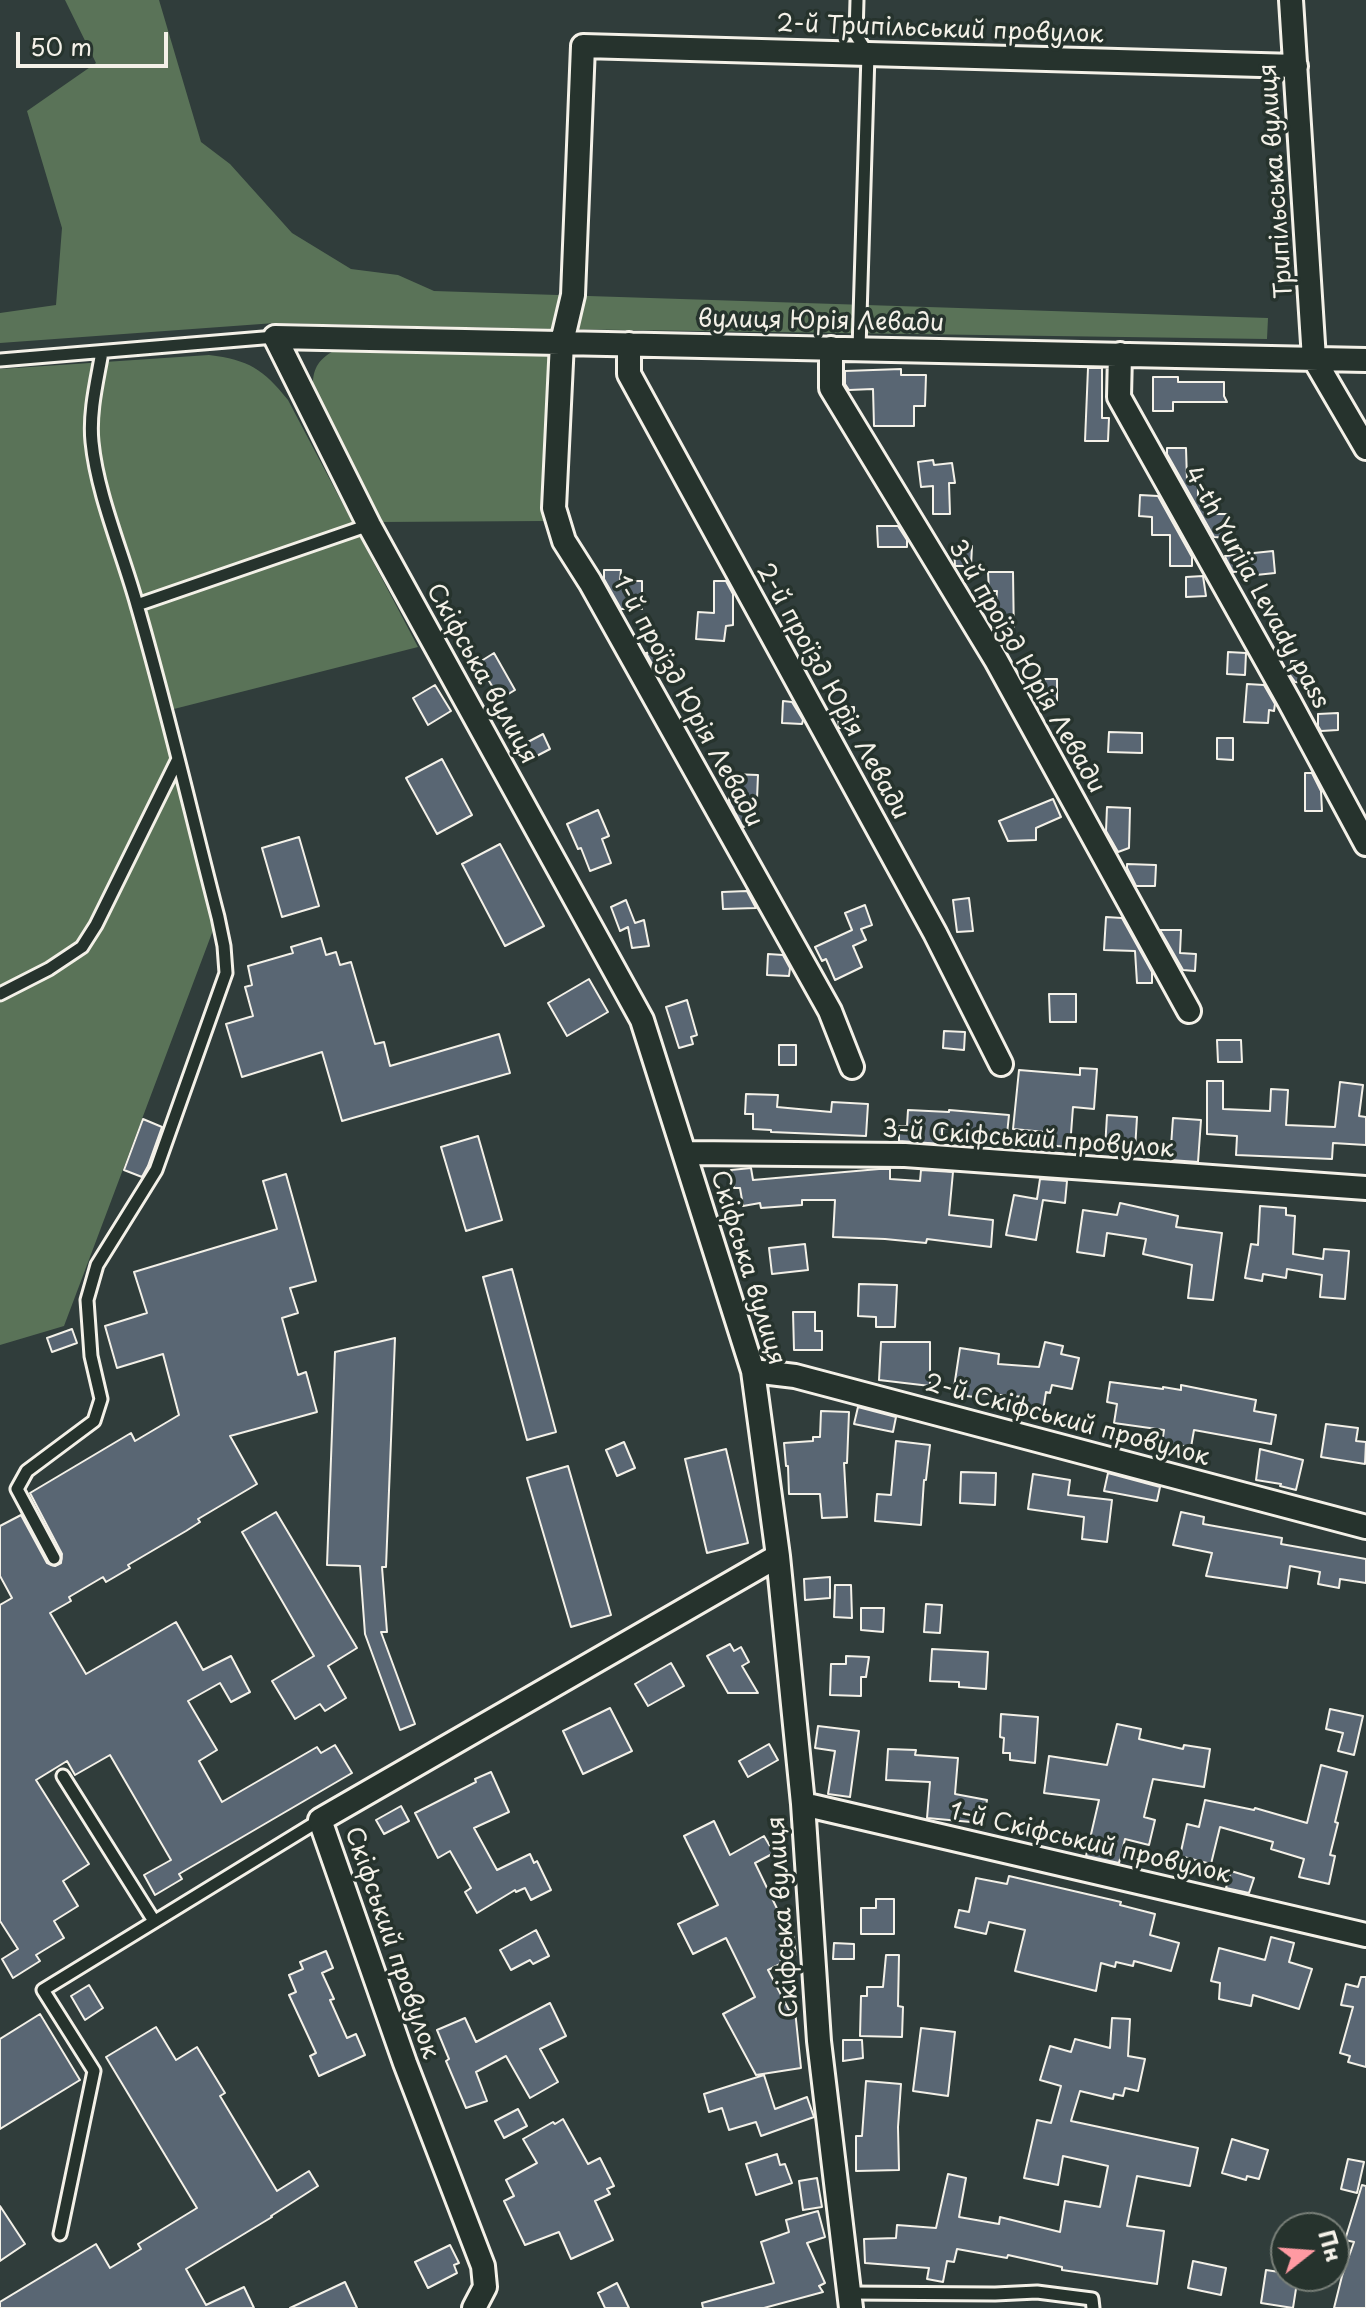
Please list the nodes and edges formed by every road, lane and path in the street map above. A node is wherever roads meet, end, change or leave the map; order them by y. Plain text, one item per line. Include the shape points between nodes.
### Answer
1 (857, 0) edge
2 (1291, 0) edge
3 (583, 46) joint
4 (868, 54) junction
5 (1296, 66) junction
6 (275, 337) junction
7 (562, 342) junction
8 (629, 344) junction
9 (831, 348) junction
10 (859, 349) junction
11 (102, 352) junction
12 (1120, 354) junction
13 (1314, 359) junction
14 (0, 360) edge
15 (1366, 360) edge
16 (1366, 448) edge
17 (369, 525) junction
18 (137, 605) junction
19 (178, 759) junction
20 (1366, 844) edge
21 (0, 994) edge
22 (1189, 1011) dead end
23 (1001, 1064) dead end
24 (852, 1067) dead end
25 (686, 1153) junction
26 (1366, 1188) edge
27 (753, 1371) junction
28 (1366, 1527) edge
29 (778, 1556) junction
30 (54, 1558) dead end
31 (63, 1776) dead end
32 (803, 1804) junction
33 (320, 1820) junction
34 (154, 1921) junction
35 (1366, 1935) edge
36 (60, 2234) dead end
37 (850, 2300) edge
38 (474, 2308) edge
39 (1093, 2308) edge

1 - 4 lane via 856,35
2 - 5 street, Трипільська вулиця
3 - 4 street, 2-й Трипільський провулок
3 - 7 street, 1-й проїзд Юрія Левади via 573,295
4 - 5 street, 2-й Трипільський провулок
4 - 10 lane
5 - 13 street, Трипільська вулиця
6 - 7 street, вулиця Юрія Левади
6 - 11 lane
6 - 17 street, Скіфська вулиця
7 - 8 street, вулиця Юрія Левади
7 - 24 street, 1-й проїзд Юрія Левади via 554,508 564,541 822,997
8 - 9 street, вулиця Юрія Левади
8 - 23 street, 2-й проїзд Юрія Левади via 629,374 935,933
9 - 10 street, вулиця Юрія Левади
9 - 22 street, 3-й проїзд Юрія Левади via 831,388 996,660
10 - 12 street, вулиця Юрія Левади
11 - 14 lane
11 - 18 lane via 92,439
12 - 13 street, вулиця Юрія Левади
12 - 20 street, 4-th Yuriia Levady pass via 1119,397
13 - 15 street, вулиця Юрія Левади
13 - 16 street
17 - 18 lane
17 - 25 street, Скіфська вулиця via 642,1020
18 - 19 lane
19 - 21 lane via 82,947
19 - 30 lane via 218,917 226,973 156,1170 97,1265 87,1300 101,1399 94,1421 27,1471 17,1489
25 - 26 street, 3-й Скіфський провулок via 905,1155
25 - 27 street, Скіфська вулиця
27 - 28 street, 2-й Скіфський провулок via 795,1376
27 - 29 street, Скіфська вулиця
29 - 32 street, Скіфська вулиця
29 - 33 street, Скіфський провулок
31 - 34 lane
32 - 35 street, 1-й Скіфський провулок
32 - 37 street, Скіфська вулиця via 819,2041
33 - 34 lane
33 - 38 street, Скіфський провулок via 483,2266 485,2287
34 - 36 lane via 43,1990 94,2071
37 - 39 lane via 1037,2292 1092,2299

